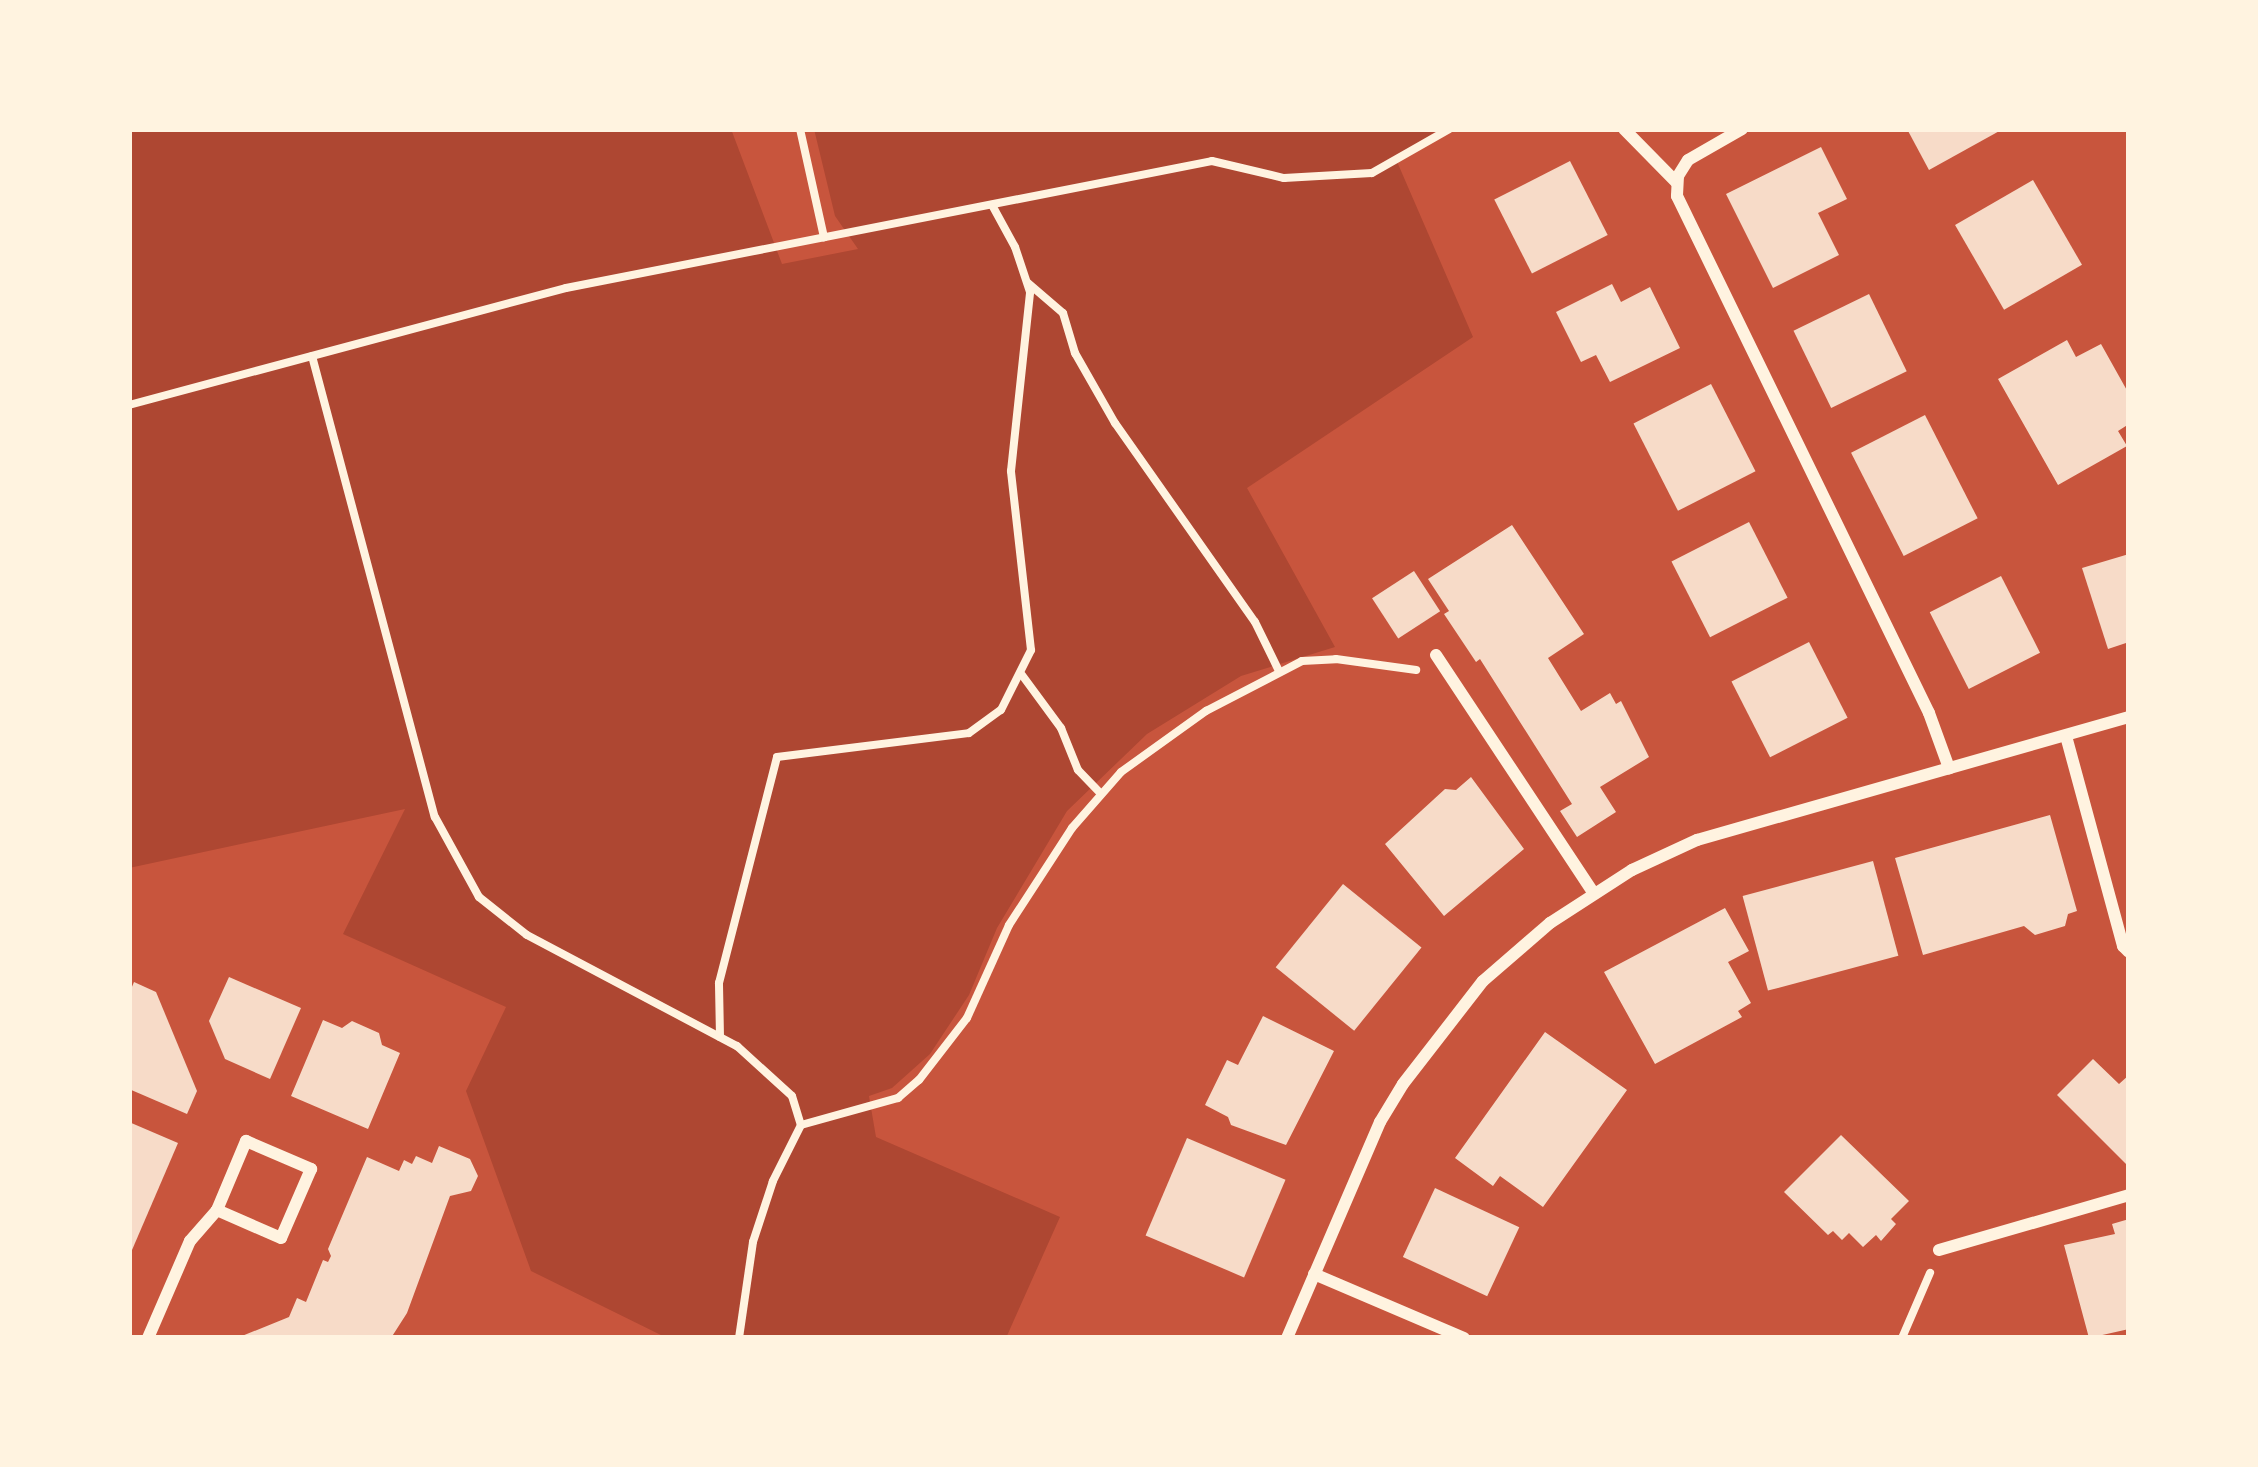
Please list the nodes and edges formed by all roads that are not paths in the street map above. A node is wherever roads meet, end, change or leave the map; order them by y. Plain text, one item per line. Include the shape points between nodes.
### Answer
1 (1624, 129) edge
2 (1742, 129) edge
3 (1676, 182) junction
4 (1436, 656) dead end
5 (2129, 717) edge
6 (2066, 736) junction
7 (1949, 768) junction
8 (1593, 892) junction
9 (2129, 952) edge
10 (2129, 1195) edge
11 (217, 1210) junction
12 (1939, 1250) road end
13 (1314, 1274) junction
14 (148, 1338) edge
15 (1287, 1338) edge
16 (1464, 1338) edge

1 - 3 street
2 - 3 street via 1688,160
3 - 7 street
4 - 8 street
5 - 6 street
6 - 7 street
6 - 9 street
7 - 8 street via 1742,824
8 - 13 street via 1501,965 1426,1049 1381,1122
10 - 12 street
11 - 11 street via 246,1141 311,1169 281,1238
11 - 14 street via 190,1241
13 - 15 street
13 - 16 street

